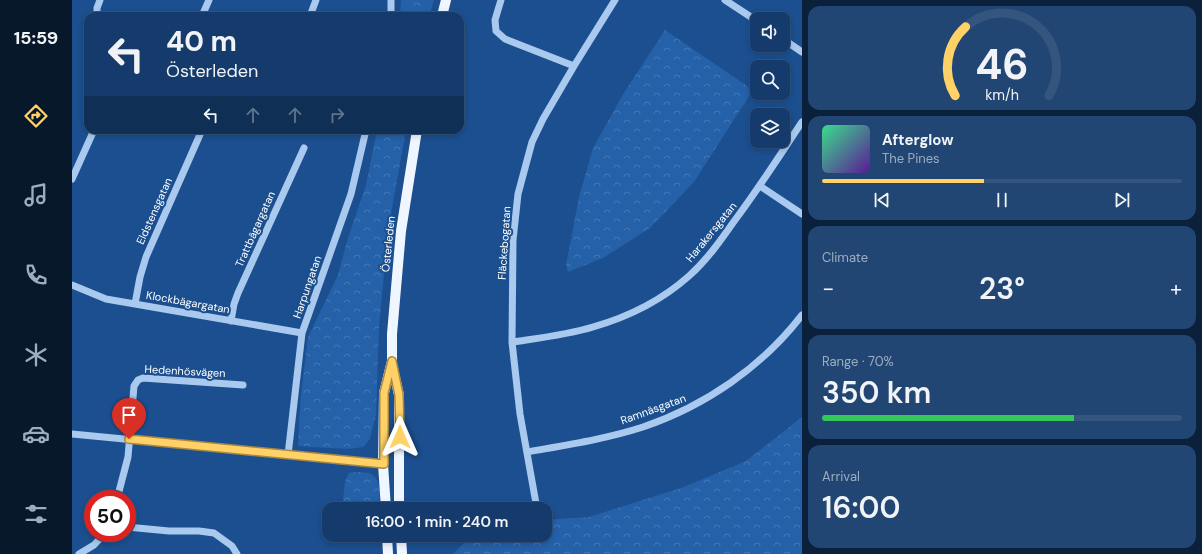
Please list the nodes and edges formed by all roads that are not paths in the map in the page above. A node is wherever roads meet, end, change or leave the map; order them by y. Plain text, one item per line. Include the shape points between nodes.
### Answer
1 (100, 0) edge
2 (209, 0) edge
3 (316, 0) edge
4 (391, 0) edge
5 (446, 0) edge
6 (501, 0) edge
7 (615, 0) edge
8 (726, 0) edge
9 (97, 12) edge
10 (204, 12) edge
11 (312, 12) edge
12 (391, 12) edge
13 (443, 12) edge
14 (750, 16) edge
15 (790, 44) edge
16 (802, 52) edge
17 (574, 66) junction
18 (802, 122) edge
19 (92, 134) edge
20 (200, 134) edge
21 (365, 134) edge
22 (416, 134) edge
23 (304, 148) dead end
24 (72, 179) edge
25 (760, 186) junction
26 (802, 214) edge
27 (72, 285) edge
28 (135, 304) junction
29 (802, 315) edge
30 (230, 320) junction
31 (302, 333) junction
32 (512, 342) junction
33 (392, 361) junction
34 (243, 385) dead end
35 (72, 434) edge
36 (129, 439) junction
37 (528, 452) junction
38 (288, 455) junction
39 (384, 464) junction
40 (400, 464) junction
41 (119, 490) edge
42 (386, 502) edge
43 (399, 502) edge
44 (536, 502) edge
45 (136, 528) edge
46 (97, 542) edge
47 (387, 542) edge
48 (401, 542) edge
49 (79, 554) edge
50 (237, 554) edge
51 (388, 554) edge
52 (402, 554) edge

1 - 9 street
2 - 10 street
3 - 11 street
4 - 12 street
5 - 13 main road
6 - 17 street via 495,20 496,31 505,39
7 - 17 street, Fläckebogatan
8 - 14 street
15 - 16 street
17 - 32 street, Fläckebogatan via 532,142 518,194 513,240
18 - 25 street, Harakersgatan
19 - 24 street
20 - 28 street, Eldstensgatan via 146,257
21 - 31 street, Harpungatan via 351,194
22 - 33 main road, Österleden via 401,231
23 - 30 street, Trattbägargatan via 238,293
25 - 26 street
25 - 32 street, Harakersgatan via 704,260 690,275 652,303 593,328
27 - 28 street, Klockbägargatan via 106,299
28 - 30 street, Klockbägargatan
29 - 37 street, Ramnäsgatan via 770,351 736,379 676,415 611,436
30 - 31 street, Klockbägargatan
31 - 38 street, Harpungatan
32 - 37 street, Fläckebogatan via 520,414
33 - 39 main road, Österleden via 384,393
33 - 40 main road, Österleden via 399,395
34 - 36 street, Hedenhösvägen via 143,378 138,380 134,386
35 - 36 street
36 - 38 street
36 - 41 street via 128,457
37 - 44 street, Fläckebogatan
38 - 39 street
39 - 40 main road
39 - 42 main road, Österleden
40 - 43 main road, Österleden
45 - 50 street via 214,533 232,546
46 - 49 street
47 - 51 main road
48 - 52 main road

